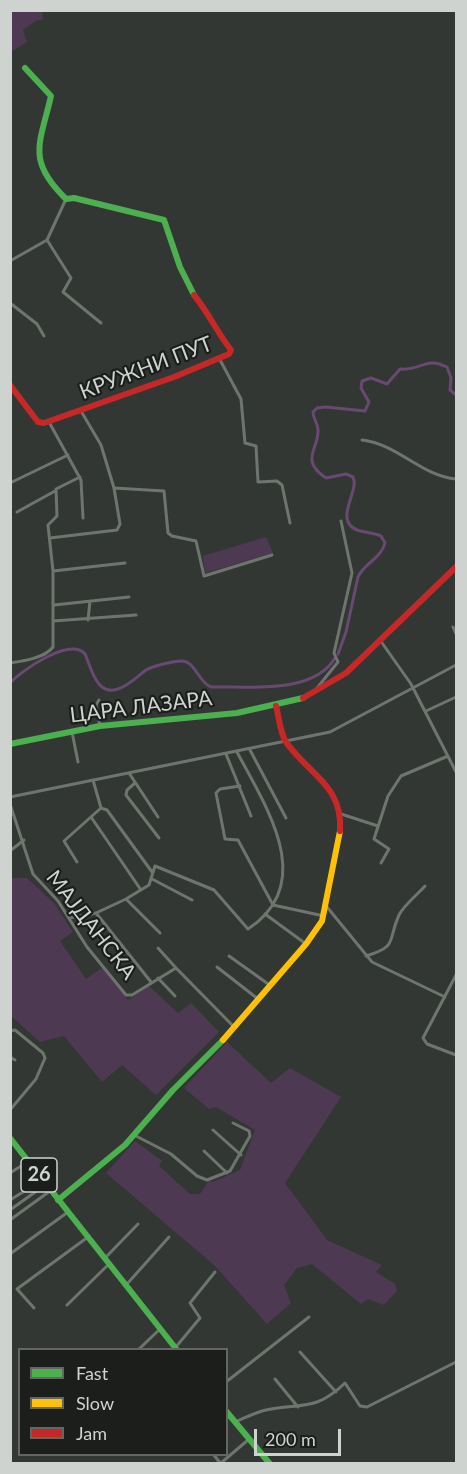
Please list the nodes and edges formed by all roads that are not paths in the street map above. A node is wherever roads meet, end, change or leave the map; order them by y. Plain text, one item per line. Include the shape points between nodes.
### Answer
1 (24, 68) dead end
2 (66, 199) junction
3 (47, 240) junction
4 (10, 261) edge
5 (10, 303) edge
6 (101, 323) dead end
7 (44, 336) dead end
8 (219, 358) junction
9 (10, 385) edge
10 (81, 411) junction
11 (49, 422) junction
12 (362, 440) dead end
13 (68, 455) junction
14 (80, 477) junction
15 (456, 479) edge
16 (10, 483) edge
17 (114, 488) junction
18 (55, 491) junction
19 (16, 512) dead end
20 (82, 518) dead end
21 (341, 521) dead end
22 (290, 523) dead end
23 (50, 538) junction
24 (272, 555) dead end
25 (126, 563) dead end
26 (456, 569) edge
27 (53, 571) junction
28 (129, 597) dead end
29 (90, 601) junction
30 (54, 605) junction
31 (136, 615) dead end
32 (88, 620) junction
33 (53, 621) junction
34 (453, 627) dead end
35 (456, 634) edge
36 (380, 640) junction
37 (10, 663) edge
38 (456, 665) edge
39 (414, 688) junction
40 (313, 695) junction
41 (456, 697) edge
42 (99, 700) dead end
43 (276, 706) junction
44 (426, 711) junction
45 (100, 726) junction
46 (72, 732) junction
47 (285, 741) junction
48 (10, 744) edge
49 (250, 750) junction
50 (237, 752) junction
51 (226, 754) junction
52 (448, 756) junction
53 (78, 762) dead end
54 (456, 772) edge
55 (129, 773) junction
56 (93, 780) junction
57 (135, 783) junction
58 (240, 786) junction
59 (10, 796) edge
60 (10, 804) edge
61 (101, 808) junction
62 (341, 814) junction
63 (251, 816) dead end
64 (91, 817) junction
65 (158, 817) dead end
66 (286, 818) dead end
67 (378, 826) junction
68 (159, 838) dead end
69 (24, 840) junction
70 (10, 850) edge
71 (77, 862) dead end
72 (381, 863) dead end
73 (153, 874) junction
74 (152, 879) junction
75 (424, 886) dead end
76 (141, 890) junction
77 (126, 899) junction
78 (192, 900) dead end
79 (273, 905) junction
80 (327, 908) junction
81 (96, 913) junction
82 (265, 914) junction
83 (324, 916) junction
84 (69, 918) junction
85 (160, 933) dead end
86 (306, 944) junction
87 (158, 948) dead end
88 (229, 956) dead end
89 (366, 956) junction
90 (217, 967) dead end
91 (176, 968) junction
92 (456, 975) edge
93 (158, 978) junction
94 (152, 983) junction
95 (271, 986) junction
96 (175, 996) dead end
97 (445, 997) junction
98 (260, 1000) junction
99 (235, 1028) junction
100 (10, 1030) edge
101 (456, 1055) edge
102 (10, 1057) edge
103 (15, 1060) dead end
104 (10, 1110) edge
105 (233, 1123) dead end
106 (213, 1130) dead end
107 (134, 1135) junction
108 (10, 1138) edge
109 (204, 1151) dead end
110 (241, 1155) junction
111 (29, 1161) junction
112 (10, 1173) edge
113 (227, 1173) junction
114 (47, 1185) junction
115 (10, 1200) edge
116 (58, 1200) junction
117 (10, 1210) edge
118 (68, 1212) junction
119 (10, 1220) edge
120 (138, 1224) dead end
121 (169, 1236) dead end
122 (88, 1237) junction
123 (10, 1254) edge
124 (107, 1261) junction
125 (215, 1272) dead end
126 (125, 1285) junction
127 (67, 1305) dead end
128 (34, 1308) dead end
129 (309, 1317) dead end
130 (160, 1329) junction
131 (140, 1348) edge
132 (175, 1348) edge
133 (177, 1348) edge
134 (300, 1352) dead end
135 (456, 1362) edge
136 (275, 1379) dead end
137 (228, 1380) edge
138 (336, 1392) junction
139 (298, 1407) junction
140 (228, 1413) edge
141 (235, 1422) junction
142 (250, 1439) junction
143 (221, 1463) edge
144 (270, 1464) edge

1 - 2 street via 50,94 38,158 47,178
2 - 3 street
2 - 8 street, КРУЖНИ ПУТ via 164,220 189,287 231,347 230,353
3 - 4 street
3 - 6 street via 70,278 63,292
5 - 7 street via 37,324
8 - 10 street, КРУЖНИ ПУТ
8 - 22 street via 241,399 245,443 256,446 258,482 277,481 282,485
9 - 11 street via 38,422
10 - 11 street, КРУЖНИ ПУТ
10 - 17 street via 101,444
11 - 13 street
12 - 15 street via 393,451 436,476
13 - 14 street
13 - 16 street
14 - 18 street
14 - 20 street
17 - 23 street via 119,528
17 - 24 street via 164,490 168,533 196,541 204,576
18 - 19 street
18 - 23 street via 57,514 48,523
21 - 40 street via 352,576 334,653 338,662
23 - 27 street
25 - 27 street
26 - 36 street, ЦАРА ЛАЗАРА
27 - 30 street
28 - 29 street
29 - 30 street
29 - 32 street
30 - 33 street
31 - 32 street
32 - 33 street
33 - 37 street via 51,650
34 - 35 street
36 - 39 street
36 - 40 street, ЦАРА ЛАЗАРА via 346,674
38 - 39 street
39 - 44 street
39 - 47 street via 336,729
40 - 43 street, ЦАРА ЛАЗАРА
41 - 44 street
42 - 45 street via 96,705
43 - 45 street, ЦАРА ЛАЗАРА
43 - 47 street
44 - 52 street
45 - 46 street, ЦАРА ЛАЗАРА
46 - 48 street, ЦАРА ЛАЗАРА
46 - 53 street
47 - 49 street
47 - 62 street via 331,790
49 - 50 street
49 - 66 street
50 - 51 street
50 - 79 street via 283,857 282,888
51 - 55 street
51 - 58 street
52 - 54 street
52 - 67 street via 401,776 388,796
55 - 56 street
55 - 57 street
56 - 59 street
56 - 61 street
57 - 65 street
57 - 68 street via 126,791 127,797
58 - 63 street
58 - 79 street via 216,793 225,838 238,840
60 - 69 street, МАЈДАНСКА
61 - 64 street
61 - 73 street via 107,810
62 - 67 street
62 - 80 street
64 - 71 street via 64,841
64 - 76 street
67 - 72 street via 375,840 389,849
69 - 70 street
69 - 84 street, МАЈДАНСКА via 33,874
73 - 74 street
73 - 82 street via 157,866 213,889 248,929
74 - 76 street
74 - 78 street
75 - 89 street via 400,914 391,944
76 - 77 street
77 - 81 street
77 - 85 street
79 - 82 street
79 - 83 street
80 - 83 street
80 - 89 street
81 - 84 street
81 - 94 street
82 - 86 street
83 - 86 street
84 - 94 street, МАЈДАНСКА via 126,995
86 - 95 street
87 - 91 street, МАЈДАНСКА
88 - 95 street
89 - 97 street
90 - 98 street
91 - 93 street, МАЈДАНСКА
91 - 99 street, МАЈДАНСКА
92 - 97 street
93 - 94 street, МАЈДАНСКА
93 - 96 street, МАЈДАНСКА
95 - 98 street
97 - 101 street via 423,1040
98 - 99 street
99 - 107 street
100 - 104 street via 45,1056 36,1079
102 - 103 street
105 - 110 street via 251,1134
106 - 110 street
107 - 113 street via 171,1154 202,1179
107 - 116 street
108 - 111 street, 26
109 - 113 street
110 - 113 street
111 - 112 street
111 - 114 street, 26
114 - 115 street
114 - 116 street, 26
114 - 117 street
114 - 119 street
116 - 118 street, 26
118 - 122 street, 26
118 - 123 street
120 - 124 street
121 - 126 street
122 - 124 street, 26
122 - 128 street via 17,1289
124 - 126 street, 26
124 - 127 street
125 - 133 street via 190,1303 200,1318
126 - 130 street, 26
129 - 137 street
130 - 131 street
130 - 132 street, 26
134 - 138 street
135 - 138 street via 364,1408 346,1383
136 - 139 street
138 - 139 street via 320,1402
139 - 141 street via 265,1410
140 - 141 street
141 - 142 street
142 - 143 street
142 - 144 street

